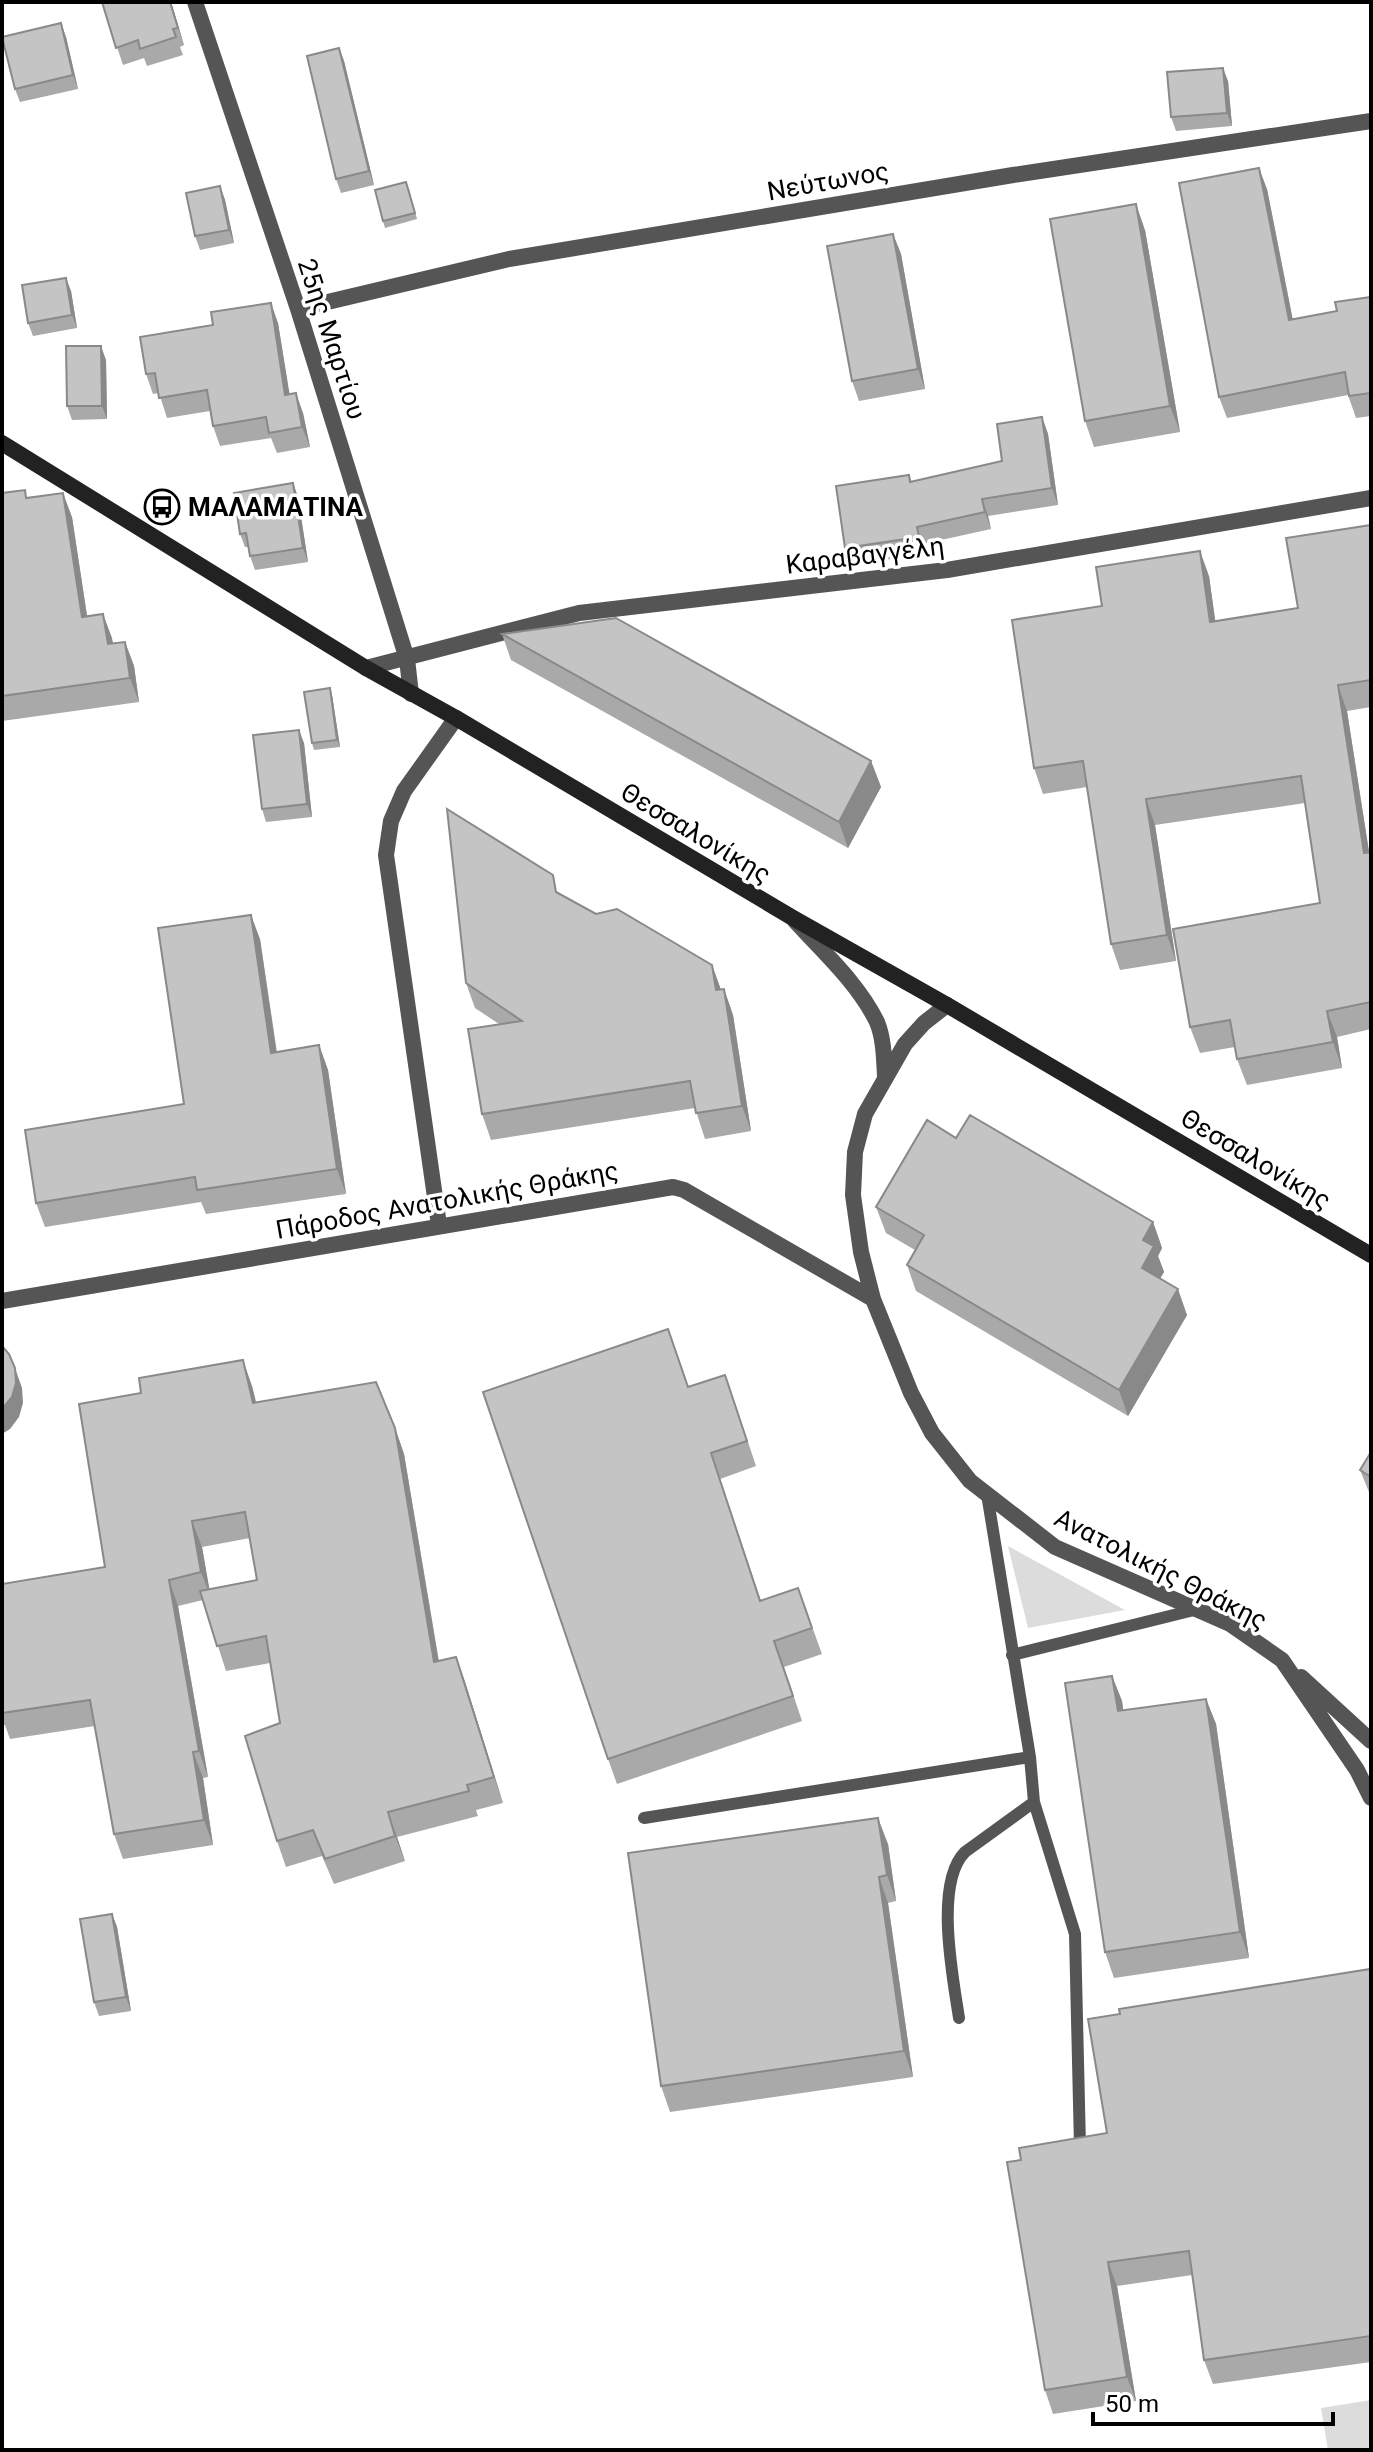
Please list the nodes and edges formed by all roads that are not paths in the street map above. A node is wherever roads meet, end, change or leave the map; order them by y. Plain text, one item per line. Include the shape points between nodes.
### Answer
1 (195, 2) edge
2 (1371, 121) edge
3 (298, 309) junction
4 (2, 443) edge
5 (1371, 498) edge
6 (407, 659) junction
7 (366, 668) junction
8 (411, 694) junction
9 (456, 718) junction
10 (793, 918) junction
11 (947, 1005) junction
12 (885, 1077) junction
13 (439, 1225) junction
14 (1371, 1255) edge
15 (873, 1299) junction
16 (2, 1301) edge
17 (987, 1494) junction
18 (1194, 1610) junction
19 (1012, 1655) junction
20 (1282, 1660) junction
21 (1371, 1741) edge
22 (1030, 1757) junction
23 (1371, 1798) edge
24 (1034, 1802) junction
25 (644, 1818) dead end
26 (959, 2018) dead end
27 (1080, 2146) edge

1 - 3 street, 25ης Μαρτίου
2 - 3 street, Νεύτωνος via 525,257
3 - 6 street, 25ης Μαρτίου
4 - 7 main road, Θεσσαλονίκης
5 - 6 street, Καραβαγγέλη via 947,570 579,613
6 - 7 street, Καραβαγγέλη
6 - 8 street, 25ης Μαρτίου
7 - 8 main road, Θεσσαλονίκης
8 - 9 main road, Θεσσαλονίκης
9 - 10 main road, Θεσσαλονίκης
9 - 13 street via 404,791 391,821 386,855
10 - 11 main road, Θεσσαλονίκης
10 - 12 street via 840,970 878,1024
11 - 12 street, Ανατολικής Θράκης via 905,1044
11 - 14 main road, Θεσσαλονίκης
12 - 15 street, Ανατολικής Θράκης via 865,1114 855,1152 853,1195
13 - 15 street, Πάροδος Ανατολικής Θράκης via 673,1187
13 - 16 street, Πάροδος Ανατολικής Θράκης
15 - 17 street, Ανατολικής Θράκης via 932,1433
17 - 18 street, Ανατολικής Θράκης via 1055,1547
17 - 19 lane
18 - 19 lane
18 - 20 street, Ανατολικής Θράκης via 1230,1624
19 - 22 lane
20 - 21 street
20 - 23 street, Ανατολικής Θράκης
22 - 24 lane
22 - 25 lane
24 - 26 lane via 958,1860 947,1941
24 - 27 lane via 1075,1934

